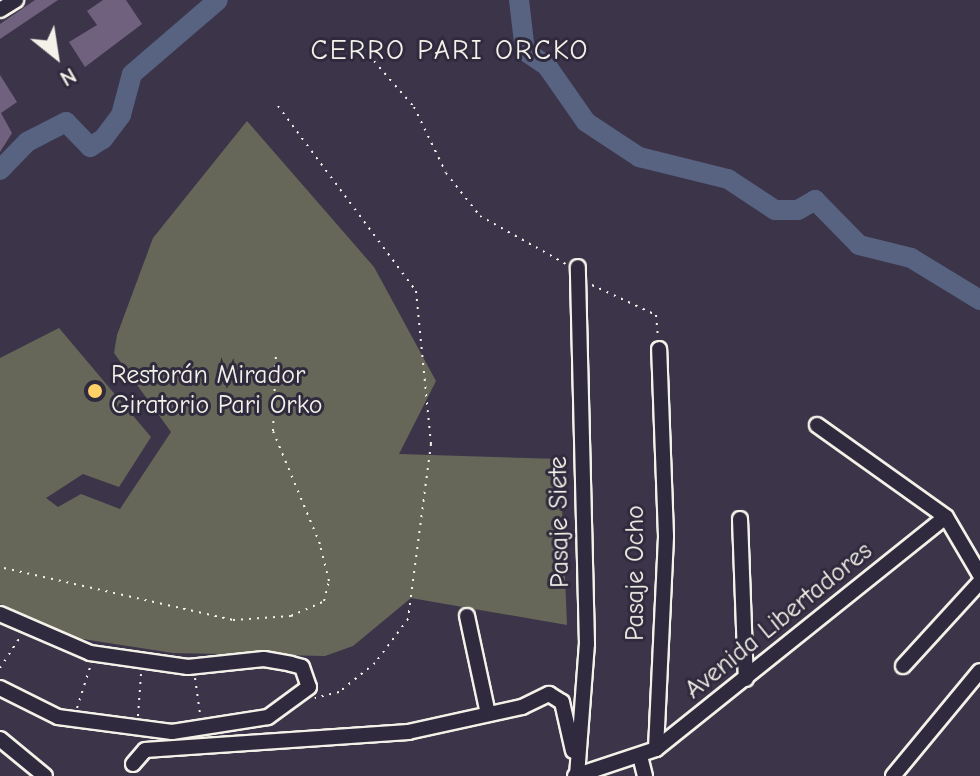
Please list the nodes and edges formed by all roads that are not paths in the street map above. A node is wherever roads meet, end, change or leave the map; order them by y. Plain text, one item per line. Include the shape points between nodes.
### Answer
1 (16, 0) edge
2 (0, 10) edge
3 (578, 267) road end
4 (659, 349) road end
5 (817, 425) dead end
6 (946, 517) junction
7 (740, 519) dead end
8 (980, 575) edge
9 (980, 582) edge
10 (0, 614) edge
11 (467, 616) dead end
12 (903, 666) dead end
13 (980, 671) edge
14 (746, 679) junction
15 (0, 688) edge
16 (488, 714) junction
17 (132, 729) junction
18 (0, 739) edge
19 (656, 749) junction
20 (145, 750) junction
21 (640, 756) junction
22 (577, 758) junction
23 (133, 764) dead end
24 (45, 776) edge
25 (576, 776) edge
26 (645, 776) edge
27 (893, 776) edge

1 - 2 street
3 - 22 street, Pasaje Siete via 587,644
4 - 19 street, Pasaje Ocho via 666,536
5 - 6 street
6 - 8 street
6 - 14 street, Avenida Libertadores
7 - 14 street
9 - 12 street
10 - 17 street via 25,629 94,654 193,667 264,659 308,676 309,687 268,717 201,729
11 - 16 street
13 - 27 street
14 - 19 street, Avenida Libertadores
15 - 17 street via 73,720
16 - 20 street via 408,732
16 - 22 street via 556,694
17 - 20 street
18 - 24 street
19 - 21 street, Avenida Libertadores
20 - 23 street
21 - 25 street, Avenida Libertadores
21 - 26 street
22 - 25 street, Pasaje Siete

